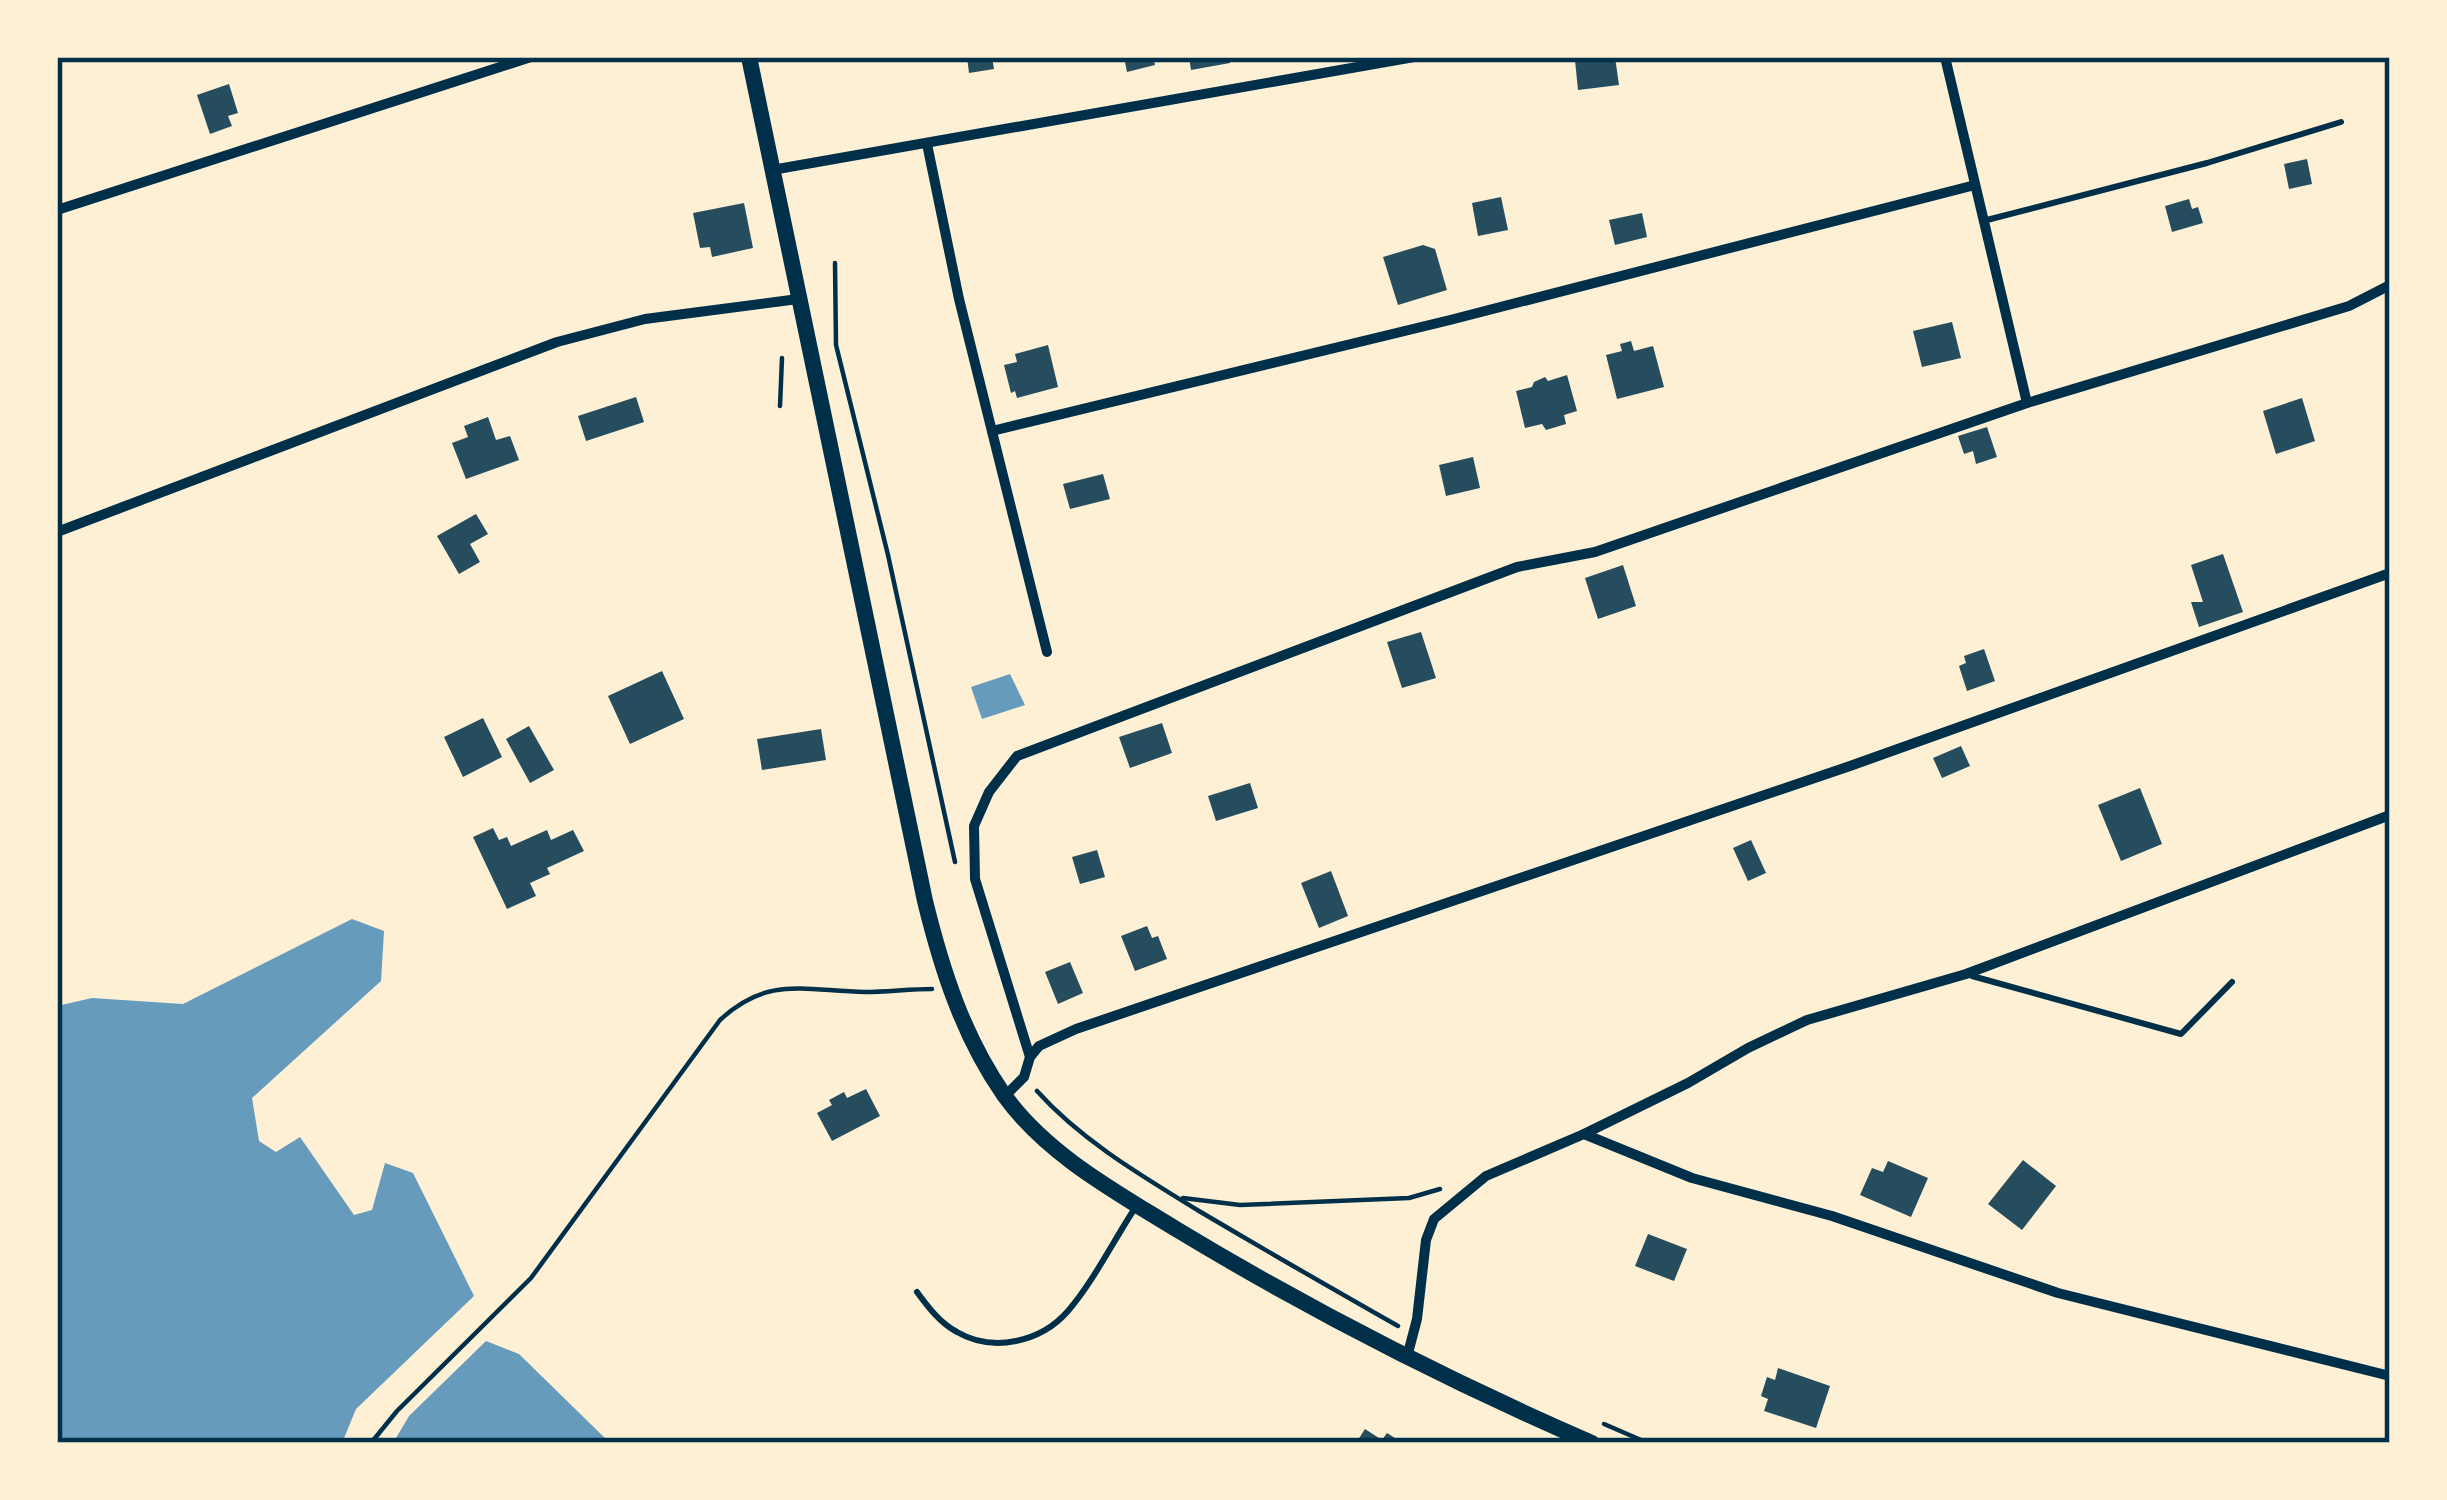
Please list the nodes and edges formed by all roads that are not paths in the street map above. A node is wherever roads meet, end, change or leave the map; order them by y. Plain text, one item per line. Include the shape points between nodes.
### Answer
1 (531, 57) edge
2 (748, 57) edge
3 (1414, 57) edge
4 (1945, 57) edge
5 (2341, 122) dead end
6 (927, 144) junction
7 (772, 170) junction
8 (1975, 185) junction
9 (57, 210) edge
10 (1983, 221) junction
11 (2390, 285) edge
12 (798, 299) junction
13 (2027, 403) junction
14 (992, 431) junction
15 (57, 532) edge
16 (2390, 573) edge
17 (1047, 652) dead end
18 (2390, 815) edge
19 (1966, 974) junction
20 (2232, 982) dead end
21 (1030, 1058) junction
22 (1005, 1096) junction
23 (1584, 1134) junction
24 (1136, 1205) junction
25 (917, 1292) dead end
26 (1407, 1357) junction
27 (2390, 1376) edge
28 (1592, 1443) edge

1 - 9 street
2 - 7 main road
3 - 6 street
4 - 8 street
5 - 10 lane
6 - 7 street
6 - 14 street
7 - 12 main road
8 - 10 street
8 - 14 street
10 - 13 street
11 - 13 street via 2349,306
12 - 15 street via 645,319 557,342
12 - 22 main road via 916,864 950,990
13 - 21 street via 1595,552 1517,567 1017,756 974,826 975,879
14 - 17 street
16 - 21 street via 1076,1029
18 - 19 street
19 - 20 lane via 2181,1034
19 - 23 street via 1807,1021
21 - 22 street
22 - 24 main road via 1061,1152
23 - 26 street via 1486,1176 1434,1220
23 - 27 street via 1692,1178 2058,1293
24 - 25 lane via 1070,1309 1035,1335 976,1340 944,1322
24 - 26 main road
26 - 28 main road

